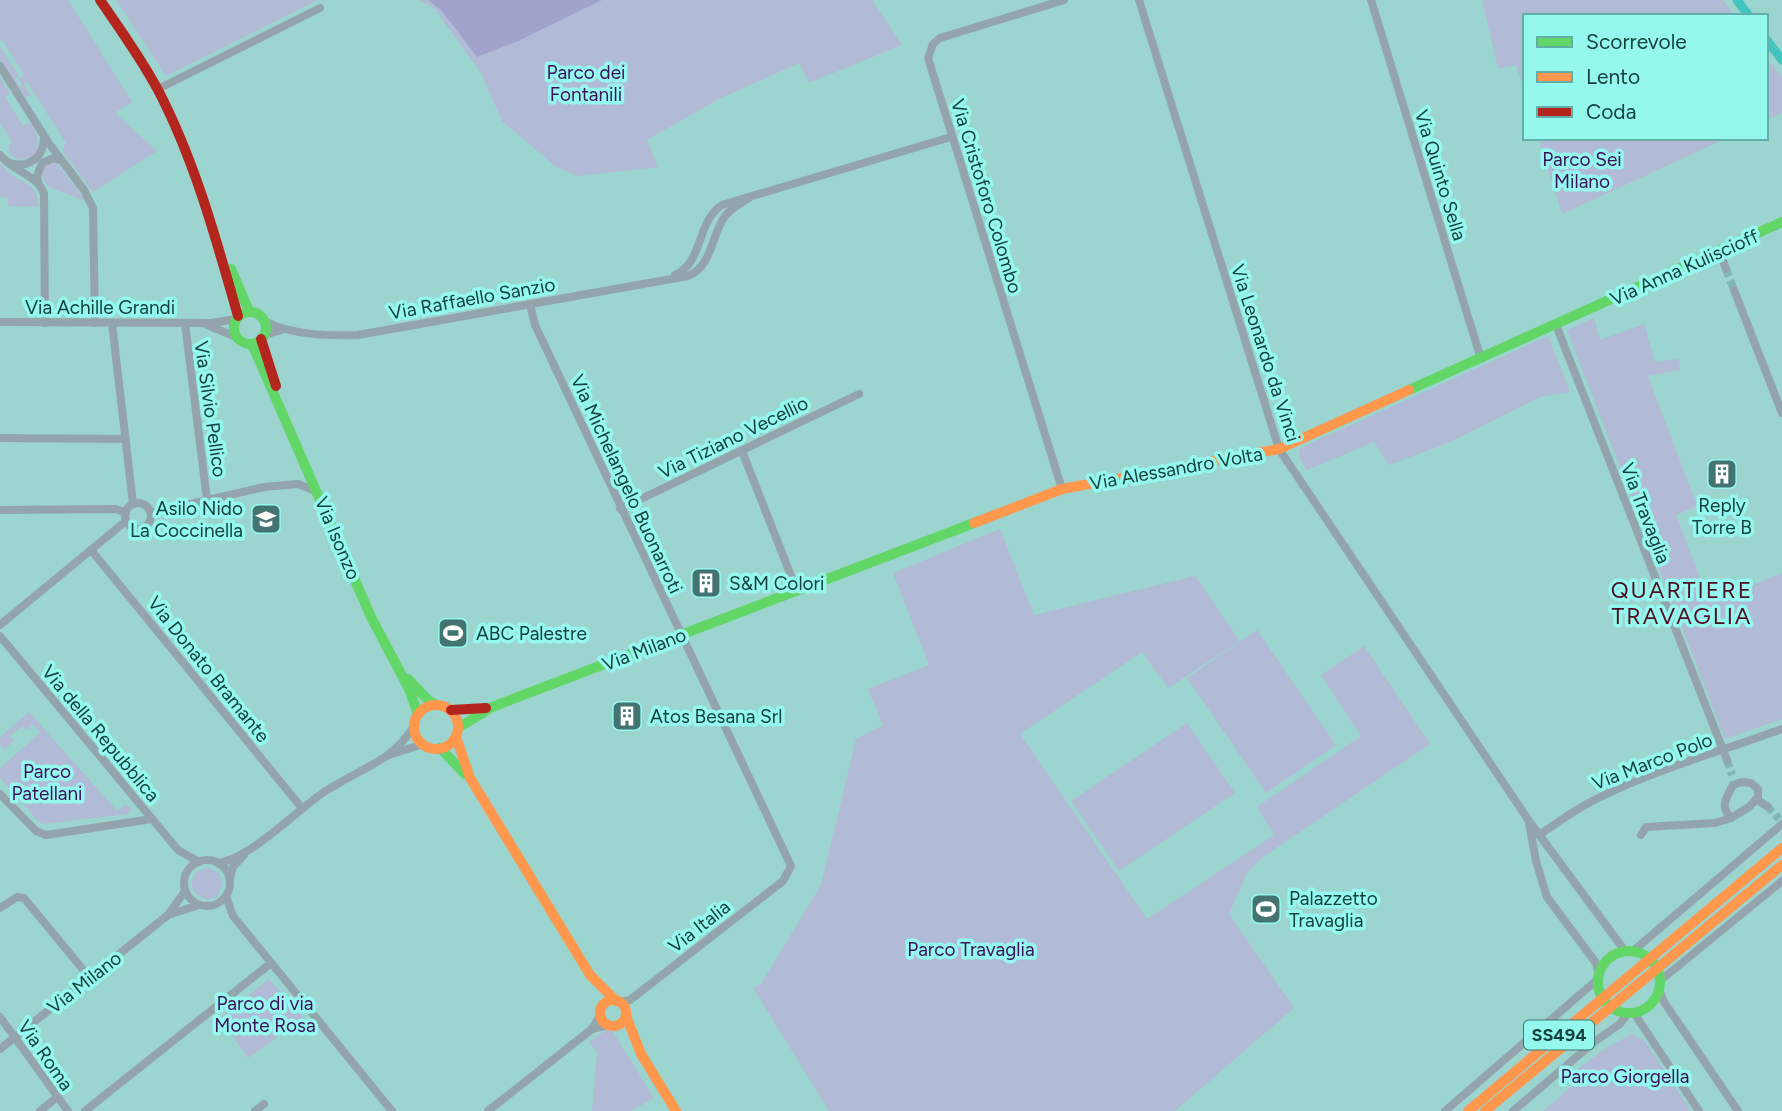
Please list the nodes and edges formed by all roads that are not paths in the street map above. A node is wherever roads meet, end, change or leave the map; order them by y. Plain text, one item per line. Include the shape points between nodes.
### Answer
1 (100, 0) edge
2 (1064, 0) edge
3 (1139, 0) edge
4 (1371, 0) edge
5 (320, 8) dead end
6 (0, 66) edge
7 (158, 89) junction
8 (44, 136) junction
9 (951, 137) junction
10 (0, 155) edge
11 (60, 160) junction
12 (7, 162) junction
13 (38, 182) junction
14 (749, 198) junction
15 (1782, 222) edge
16 (1719, 250) junction
17 (1726, 269) tunnel mouth
18 (665, 279) junction
19 (1734, 290) tunnel mouth
20 (530, 304) junction
21 (1586, 311) joint
22 (241, 315) junction
23 (264, 321) junction
24 (0, 322) edge
25 (45, 323) junction
26 (95, 323) junction
27 (112, 323) junction
28 (185, 323) junction
29 (201, 323) junction
30 (1556, 325) junction
31 (284, 330) junction
32 (236, 337) junction
33 (259, 339) junction
34 (1481, 359) junction
35 (859, 394) dead end
36 (1782, 413) edge
37 (0, 438) edge
38 (126, 439) junction
39 (1279, 449) junction
40 (742, 451) junction
41 (1062, 489) junction
42 (318, 493) junction
43 (208, 500) junction
44 (134, 504) junction
45 (620, 509) junction
46 (0, 510) edge
47 (151, 513) junction
48 (126, 517) junction
49 (91, 550) junction
50 (797, 591) junction
51 (0, 625) edge
52 (681, 635) junction
53 (0, 636) edge
54 (396, 665) junction
55 (437, 705) junction
56 (492, 707) junction
57 (451, 710) junction
58 (418, 714) junction
59 (414, 726) junction
60 (1782, 729) edge
61 (457, 733) junction
62 (424, 744) junction
63 (440, 748) junction
64 (1721, 751) junction
65 (386, 756) junction
66 (1727, 760) tunnel mouth
67 (1732, 775) tunnel mouth
68 (470, 778) junction
69 (1733, 785) junction
70 (0, 793) edge
71 (1757, 800) junction
72 (1767, 806) tunnel mouth
73 (302, 807) junction
74 (1731, 818) junction
75 (152, 819) junction
76 (1528, 821) junction
77 (1781, 822) edge
78 (1539, 835) junction
79 (1641, 835) dead end
80 (1782, 848) edge
81 (178, 850) junction
82 (248, 850) junction
83 (199, 862) junction
84 (218, 863) junction
85 (1782, 865) edge
86 (791, 866) joint
87 (186, 874) junction
88 (230, 877) junction
89 (1782, 881) edge
90 (185, 891) junction
91 (226, 896) junction
92 (200, 905) junction
93 (214, 905) junction
94 (0, 908) edge
95 (169, 915) junction
96 (233, 916) junction
97 (1629, 951) junction
98 (1649, 957) junction
99 (271, 963) junction
100 (1657, 967) junction
101 (590, 975) junction
102 (1599, 977) junction
103 (90, 978) junction
104 (1660, 985) junction
105 (618, 1001) junction
106 (1606, 1002) junction
107 (601, 1012) junction
108 (1631, 1013) junction
109 (626, 1016) junction
110 (0, 1017) edge
111 (610, 1025) junction
112 (592, 1029) junction
113 (15, 1037) junction
114 (637, 1048) junction
115 (0, 1049) edge
116 (56, 1098) junction
117 (264, 1104) dead end
118 (40, 1111) edge
119 (68, 1111) edge
120 (85, 1111) edge
121 (255, 1111) edge
122 (392, 1111) edge
123 (488, 1111) edge
124 (676, 1111) edge
125 (1444, 1111) edge
126 (1468, 1111) edge
127 (1485, 1111) edge
128 (1513, 1111) edge
129 (1699, 1111) edge
130 (1738, 1111) edge

1 - 7 street
2 - 9 street, Via Cristoforo Colombo via 933,44 928,58
3 - 39 street, Via Leonardo da Vinci
4 - 34 street, Via Quinto Sella
5 - 7 street
6 - 8 street
7 - 22 street via 192,164
8 - 11 street
8 - 12 street via 37,159 22,165
9 - 14 street
9 - 41 street, Via Cristoforo Colombo
10 - 12 street
11 - 13 street via 41,163
11 - 26 street via 93,208
12 - 13 street
13 - 25 street via 44,194
14 - 18 street via 716,209 691,263
14 - 18 street, Via Raffaello Sanzio via 725,216 700,270
15 - 16 street, Via Anna Kuliscioff
16 - 17 street
16 - 21 street, Via Anna Kuliscioff
18 - 20 street, Via Raffaello Sanzio
19 - 36 street
20 - 31 street, Via Raffaello Sanzio via 358,335
20 - 45 street, Via Michelangelo Buonarroti via 535,325
21 - 30 street, Via Alessandro Volta
22 - 23 street via 260,315
22 - 29 street, Via Achille Grandi
22 - 32 street via 233,327
23 - 31 street, Via Raffaello Sanzio
23 - 33 street
24 - 25 street, Via Achille Grandi
25 - 26 street, Via Achille Grandi
26 - 27 street, Via Achille Grandi
27 - 28 street, Via Achille Grandi
27 - 38 street
28 - 29 street, Via Achille Grandi
28 - 43 street, Via Silvio Pellico
29 - 32 street, Via Achille Grandi
30 - 34 street, Via Alessandro Volta
30 - 64 street, Via Travaglia
31 - 33 street, Via Raffaello Sanzio
32 - 33 street via 243,343
33 - 42 street, Via Isonzo via 282,409
34 - 39 street, Via Alessandro Volta
35 - 40 street, Via Tiziano Vecellio
37 - 38 street
38 - 44 street
39 - 41 street, Via Alessandro Volta
39 - 76 street, Via Leonardo da Vinci
40 - 45 street, Via Tiziano Vecellio
40 - 50 street
41 - 50 street, Via Alessandro Volta
42 - 43 street via 292,484
42 - 54 street, Via Isonzo
43 - 47 street
44 - 47 street via 144,505
44 - 48 street
45 - 52 street, Via Michelangelo Buonarroti
46 - 48 street via 116,509
47 - 48 street via 145,528 134,528
48 - 49 street
49 - 51 street
49 - 73 street, Via Donato Bramante
50 - 52 street, Via Milano
52 - 56 street, Via Milano
52 - 86 street, Via Michelangelo Buonarroti
53 - 75 street, Via della Repubblica
54 - 55 street, Via Isonzo
54 - 58 street, Via Isonzo
55 - 57 street
55 - 58 street
56 - 57 street, Via Milano
56 - 61 street, Via Milano
57 - 61 street via 458,721
58 - 59 street
59 - 62 street
59 - 65 street
60 - 64 street, Via Marco Polo
61 - 63 street via 452,743
61 - 68 street
62 - 63 street
62 - 65 street
63 - 68 street
64 - 66 street, Via Travaglia
64 - 78 street, Via Marco Polo via 1601,797
65 - 73 street
67 - 69 street
68 - 101 street
69 - 71 street via 1751,783 1758,789
69 - 74 street via 1723,806
70 - 75 street via 36,831 46,835
71 - 72 street
71 - 74 street
73 - 82 street
74 - 79 street via 1646,827
75 - 81 street, Via della Repubblica
76 - 78 street, Via Leonardo da Vinci
76 - 102 street, Via Leonardo da Vinci via 1547,897 1596,963
77 - 97 street
78 - 97 street, Via Leonardo da Vinci
80 - 98 street, SS494
81 - 83 street, Via della Repubblica
81 - 87 street, Via della Repubblica
82 - 84 street
82 - 88 street
83 - 84 street
83 - 87 street
84 - 88 street
85 - 100 street, SS494
86 - 105 street, Via Italia via 783,881 630,1000
87 - 90 street
88 - 91 street
89 - 104 street
90 - 92 street
90 - 95 street, Via Milano
91 - 93 street
91 - 96 street
92 - 93 street
92 - 95 street, Via Milano
93 - 96 street
94 - 103 street via 17,897 24,898
95 - 103 street, Via Milano
96 - 99 street
97 - 98 street
97 - 102 street via 1608,959
98 - 100 street
98 - 106 street, SS494
99 - 120 street
99 - 122 street
100 - 104 street
100 - 106 street, SS494
101 - 105 street
101 - 107 street
102 - 106 street
102 - 125 street
103 - 113 street, Via Milano
104 - 108 street via 1649,1006
104 - 130 street via 1664,1002
105 - 107 street via 605,1003
105 - 109 street
106 - 108 street
106 - 126 street, SS494
106 - 127 street, SS494
107 - 111 street
107 - 112 street
108 - 128 street
108 - 129 street
109 - 111 street via 622,1023
109 - 114 street
110 - 113 street, Via Roma
111 - 112 street
111 - 114 street
112 - 123 street
113 - 115 street, Via Milano
113 - 116 street, Via Roma
114 - 124 street
116 - 118 street
116 - 119 street, Via Roma
117 - 121 street

